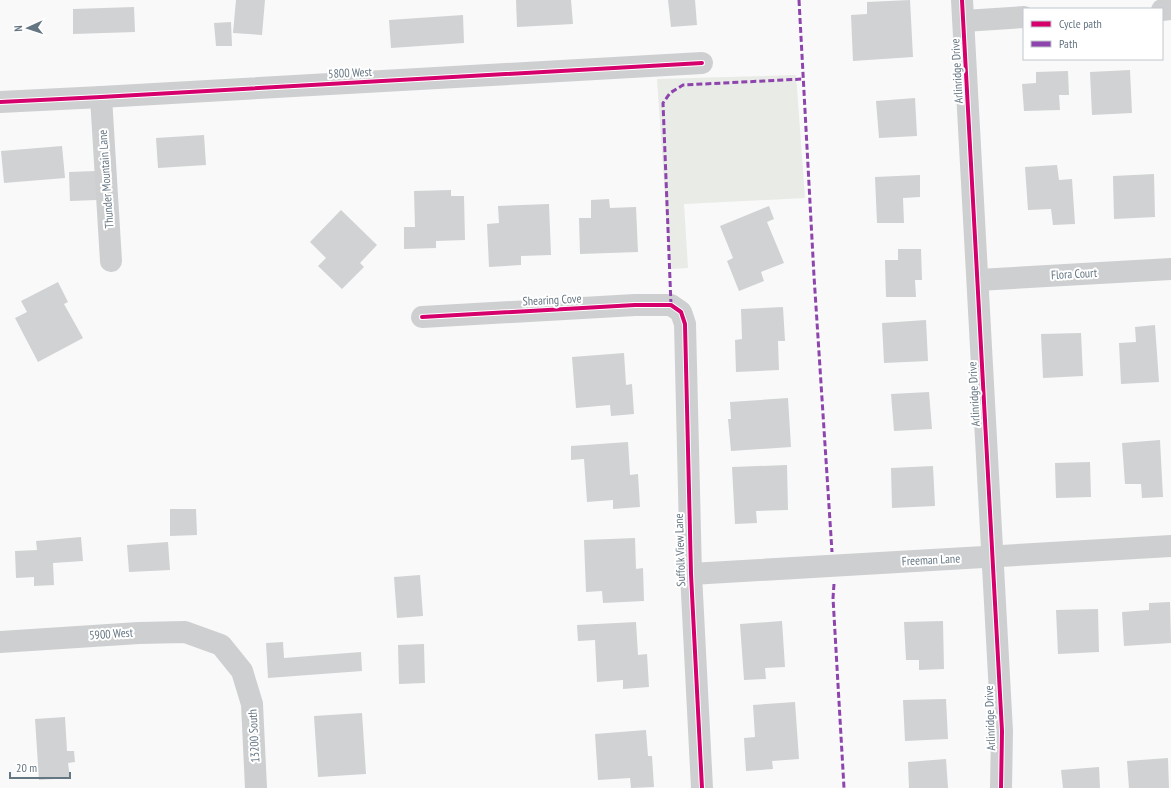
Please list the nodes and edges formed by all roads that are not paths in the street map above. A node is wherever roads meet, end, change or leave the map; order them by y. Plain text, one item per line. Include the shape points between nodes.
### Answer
1 (963, 10) edge
2 (1023, 18) edge
3 (702, 63) dead end
4 (101, 97) junction
5 (0, 102) edge
6 (111, 261) dead end
7 (1171, 269) edge
8 (978, 280) junction
9 (681, 312) joint
10 (422, 317) dead end
11 (1171, 546) edge
12 (992, 556) junction
13 (691, 574) junction
14 (0, 642) edge
15 (221, 645) joint
16 (256, 788) edge
17 (702, 788) edge
18 (1002, 788) edge

1 - 2 street
1 - 8 street, Arlinridge Drive
3 - 4 street, 5800 West
4 - 5 street, 5800 West
4 - 6 street, Thunder Mountain Lane
7 - 8 street, Flora Court
8 - 12 street, Arlinridge Drive
9 - 10 street, Shearing Cove via 671,305 636,305
9 - 13 street, Suffolk View Lane via 685,324
11 - 12 street, Freeman Lane
12 - 13 street, Freeman Lane
12 - 18 street, Arlinridge Drive via 1002,731
13 - 17 street, Suffolk View Lane
14 - 15 street, 5900 West via 185,632
15 - 16 street, 13200 South via 242,671 252,704

